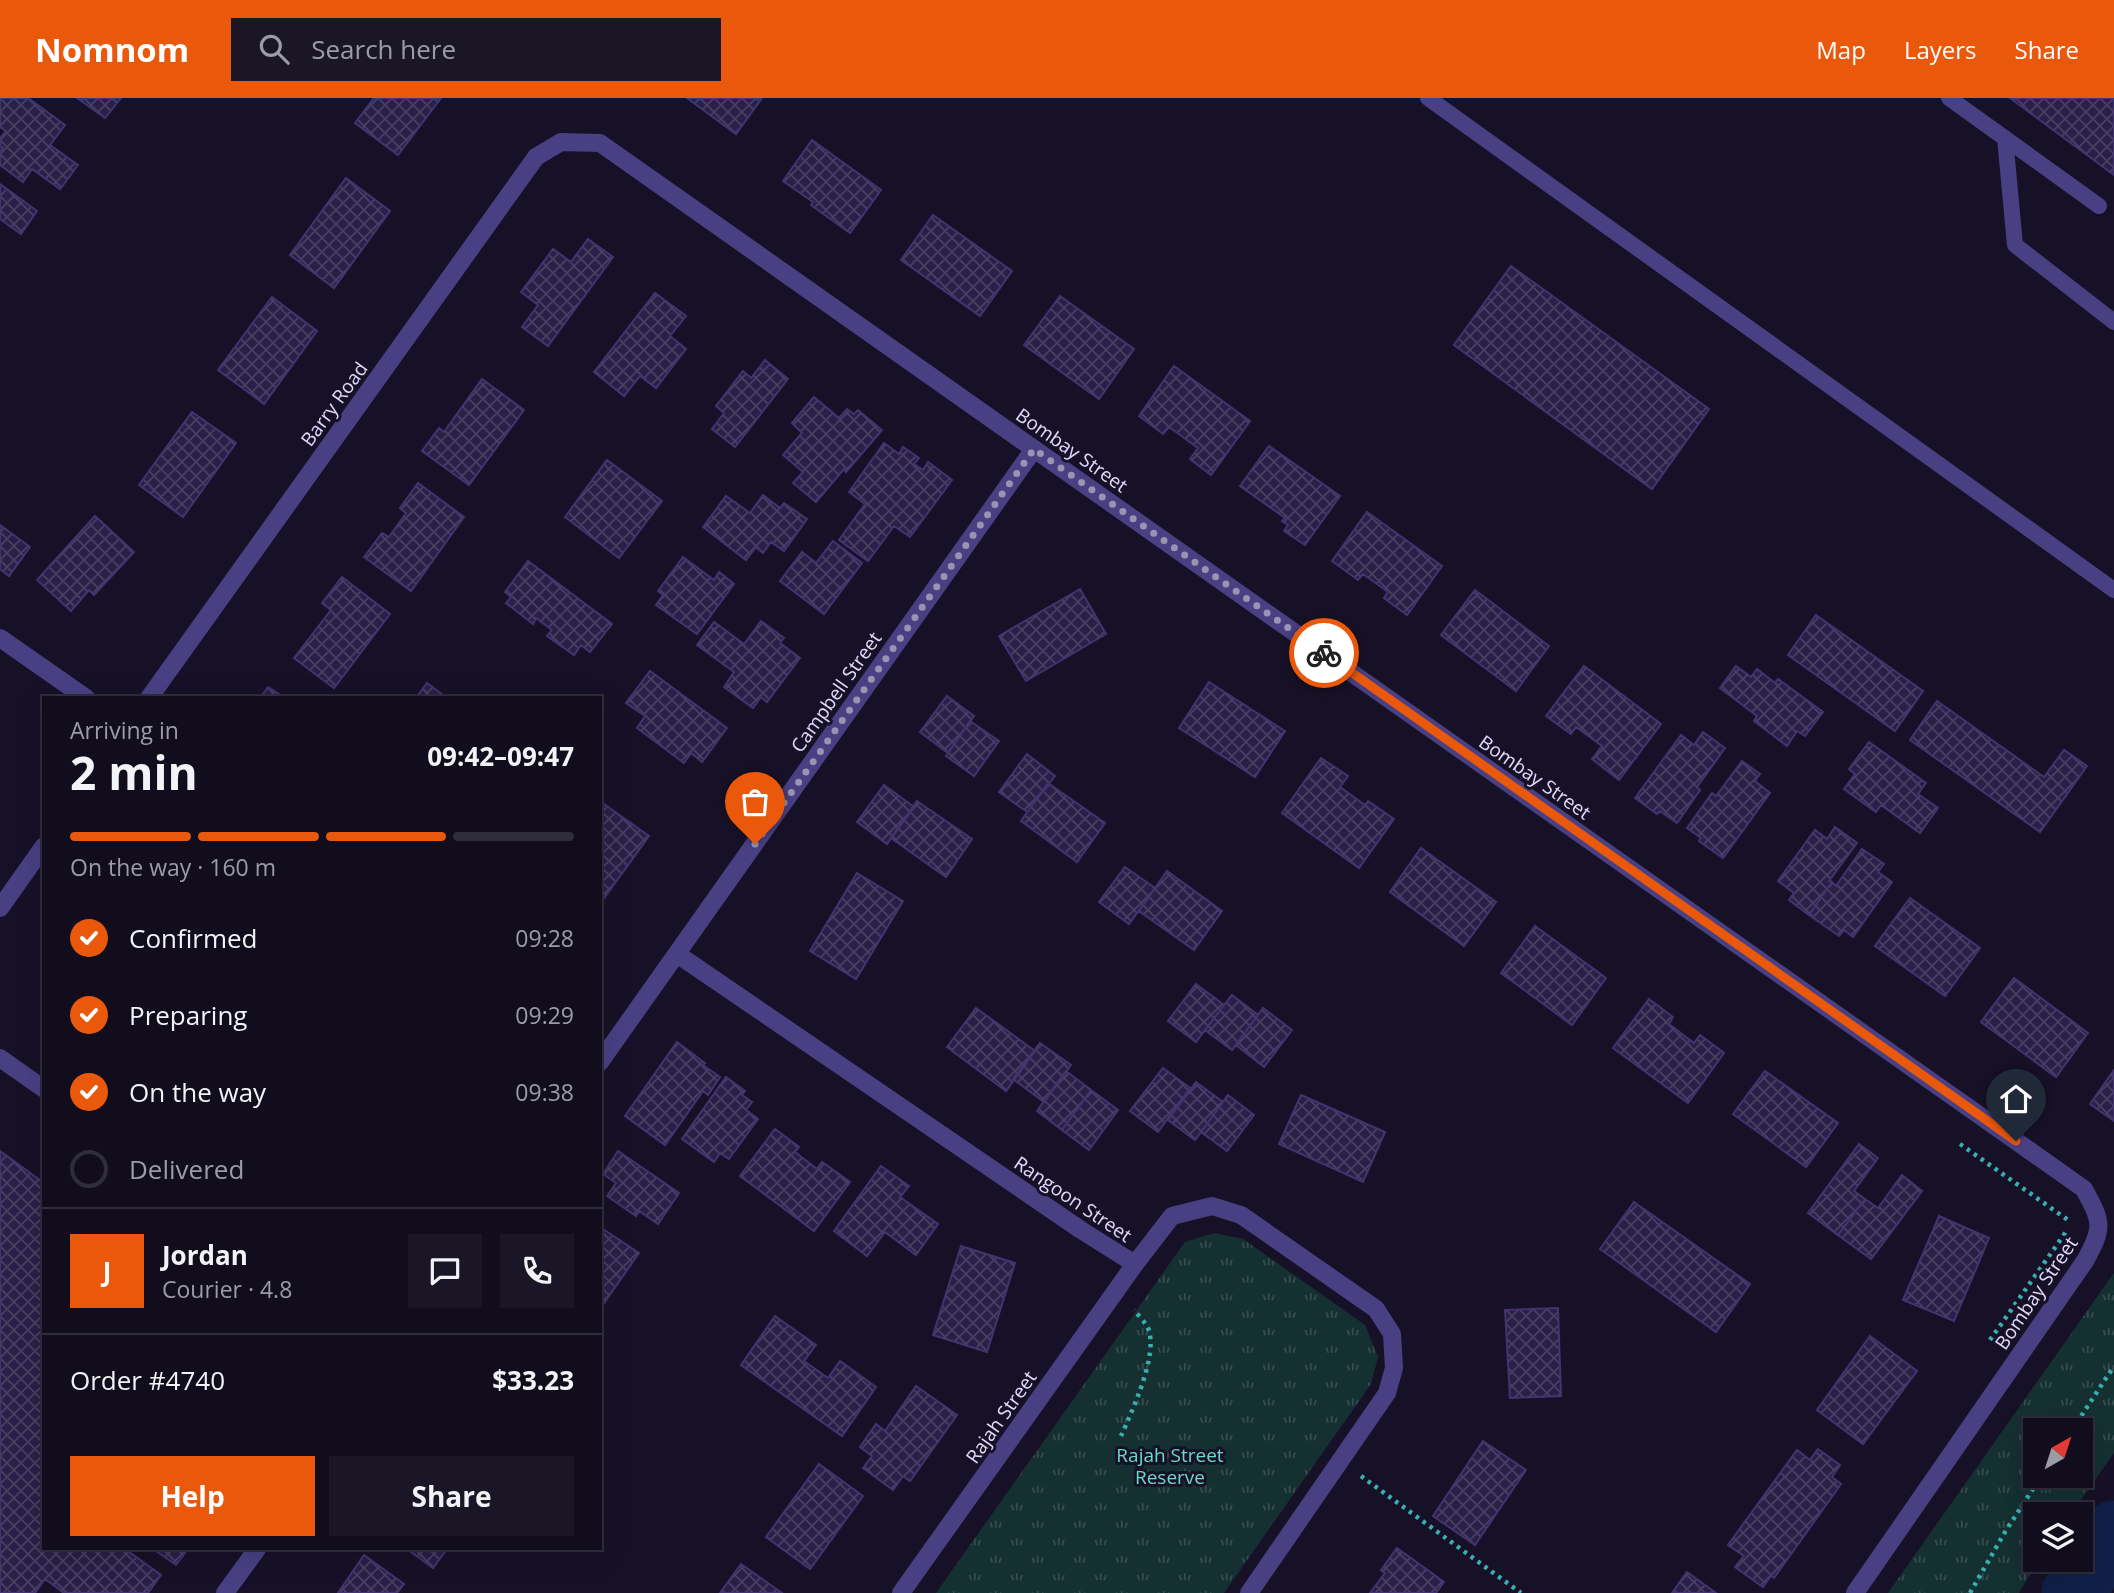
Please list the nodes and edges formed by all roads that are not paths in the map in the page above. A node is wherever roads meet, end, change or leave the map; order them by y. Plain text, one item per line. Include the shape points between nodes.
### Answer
1 (1428, 98) edge
2 (1949, 98) edge
3 (2005, 138) junction
4 (561, 142) joint
5 (2099, 206) dead end
6 (2114, 322) edge
7 (1034, 449) junction
8 (2114, 590) edge
9 (0, 638) edge
10 (83, 696) edge
11 (150, 696) edge
12 (42, 849) edge
13 (0, 908) edge
14 (677, 954) junction
15 (0, 1058) edge
16 (602, 1059) edge
17 (42, 1088) edge
18 (1135, 1265) junction
19 (256, 1550) edge
20 (225, 1593) edge
21 (901, 1593) edge
22 (1249, 1593) edge
23 (1855, 1593) edge

1 - 8 lane
2 - 3 lane
3 - 5 lane
3 - 6 lane via 2015,245
4 - 7 street, Bombay Street via 600,143
4 - 11 street, Barry Road via 536,157
7 - 14 street, Campbell Street
7 - 23 street, Bombay Street via 2084,1189 2099,1216 2097,1239 2085,1261
9 - 10 street
12 - 13 street
14 - 16 street, Campbell Street
14 - 18 street, Rangoon Street
15 - 17 street
18 - 21 street, Rajah Street
18 - 22 street, Rangoon Street via 1172,1216 1212,1206 1241,1215 1376,1309 1392,1334 1394,1368 1387,1393
19 - 20 street

